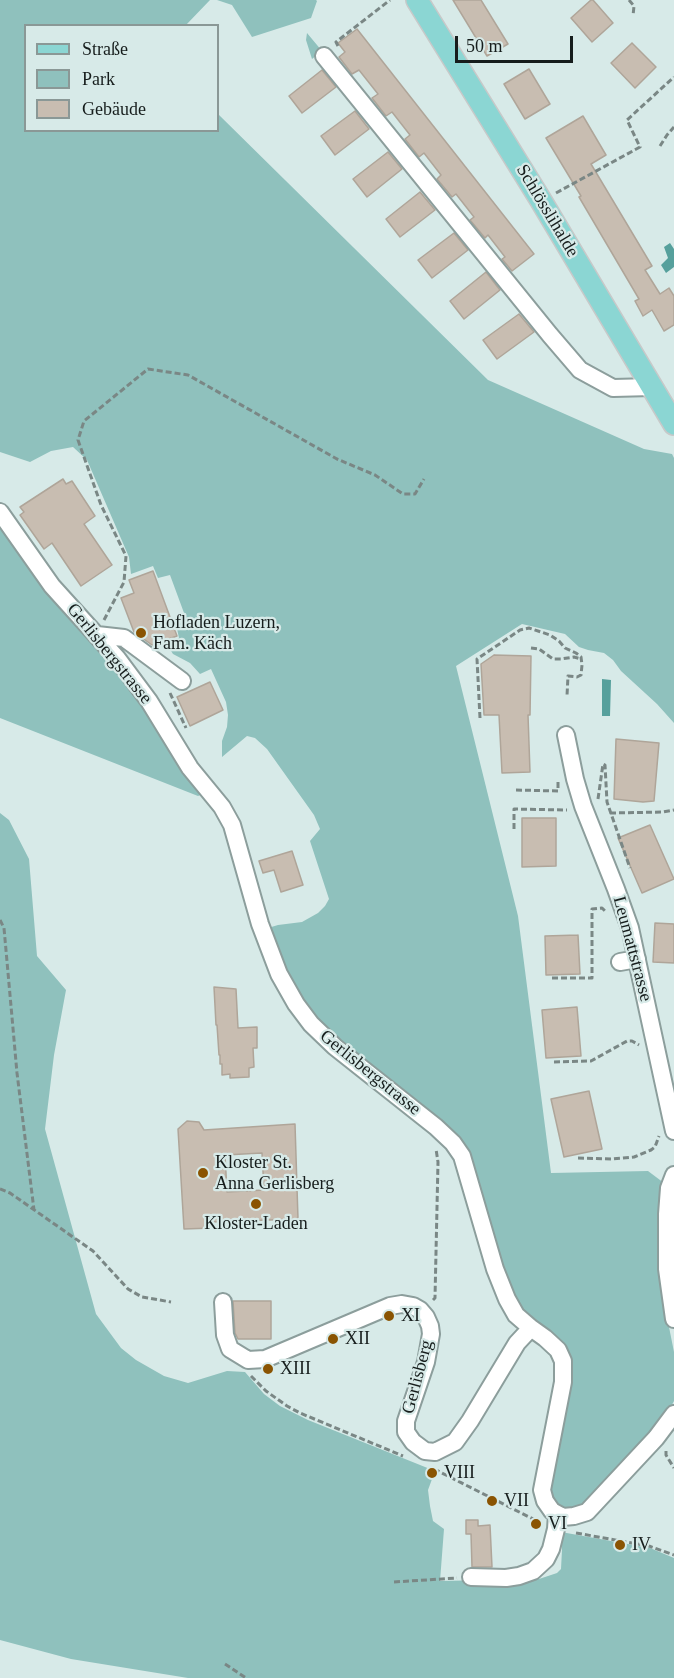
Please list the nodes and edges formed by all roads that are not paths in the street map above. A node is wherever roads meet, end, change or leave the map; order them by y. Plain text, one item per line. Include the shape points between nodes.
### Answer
1 (417, 0) edge
2 (324, 56) dead end
3 (652, 387) junction
4 (674, 423) edge
5 (0, 512) edge
6 (97, 635) junction
7 (176, 677) road end
8 (566, 735) dead end
9 (674, 1131) edge
10 (674, 1175) edge
11 (223, 1302) dead end
12 (674, 1319) edge
13 (531, 1328) junction
14 (674, 1414) edge
15 (557, 1522) junction
16 (471, 1577) road end

1 - 3 main road, Schlösslihalde
2 - 3 street via 580,370 613,388
3 - 4 main road, Schlösslihalde
5 - 6 street, Gerlisbergstrasse via 52,586
6 - 7 street via 124,638
6 - 13 street, Gerlisbergstrasse via 149,700 180,753 232,825 260,924 279,974 296,1004 335,1047 453,1143 466,1164 507,1299 516,1315
8 - 9 street, Leumattstrasse via 575,779 590,806 587,838 626,917 629,960 656,1053 661,1104
10 - 12 street via 669,1188 667,1269
11 - 13 street, Gerlisberg via 230,1349 248,1360 265,1359 390,1306 402,1304 420,1310 431,1334 406,1432 425,1451 435,1452 454,1442 517,1343
13 - 15 street, Gerlisbergstrasse via 558,1350 563,1361 563,1382 542,1490
14 - 15 street via 587,1512
15 - 16 street via 551,1549 533,1571 506,1578

